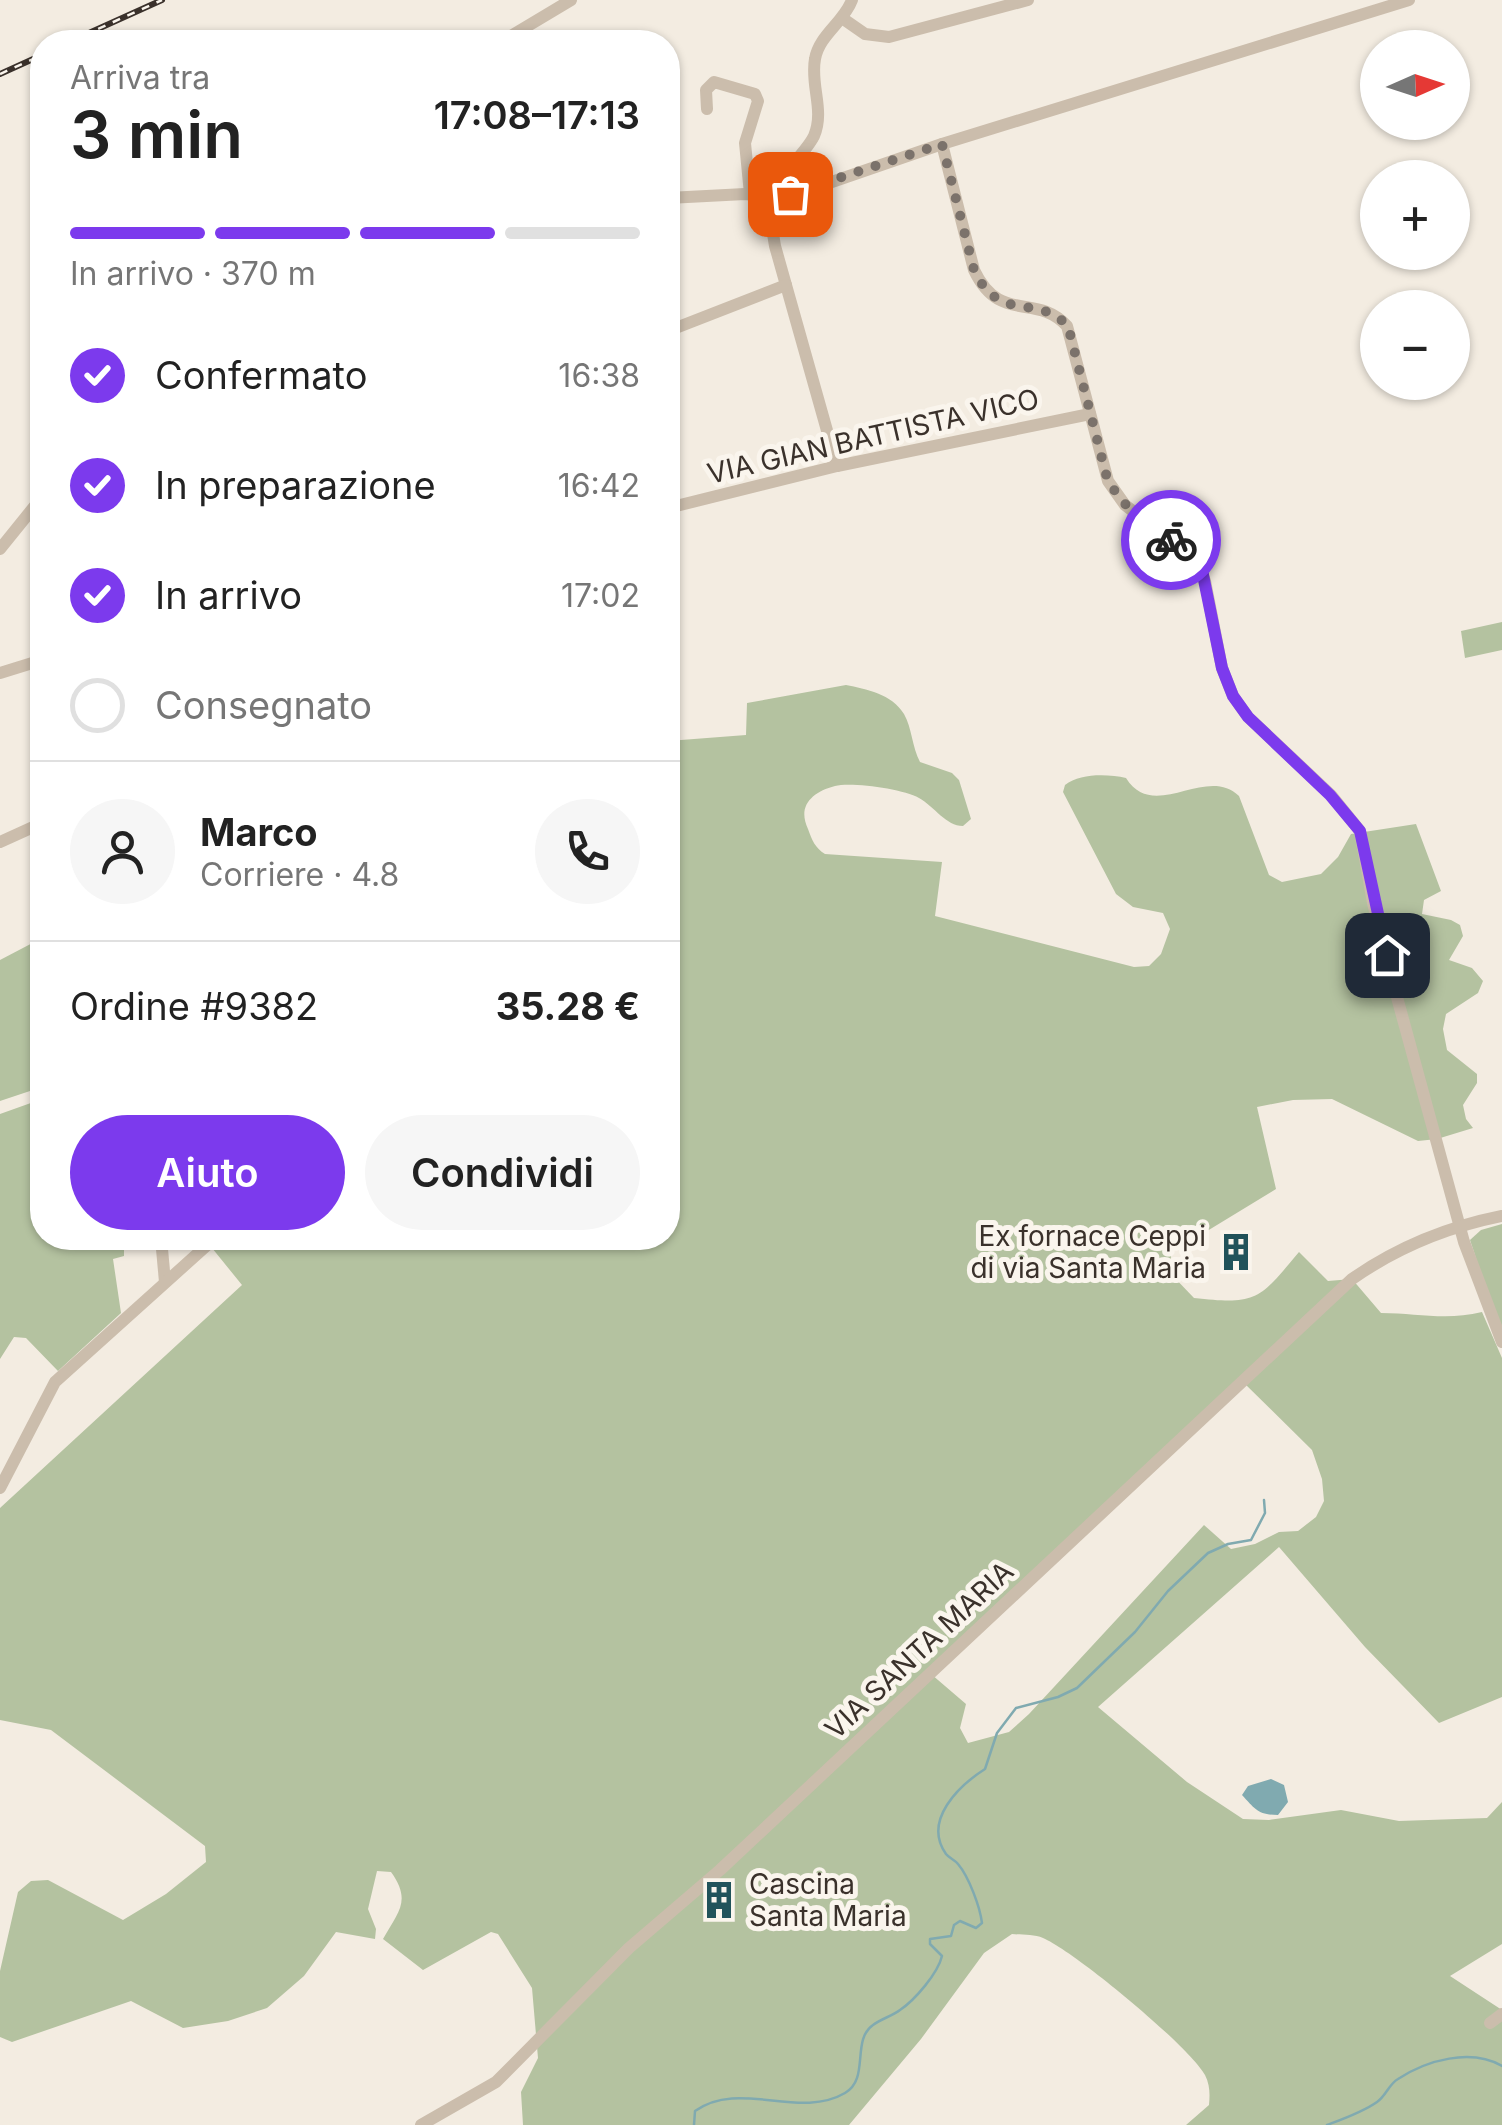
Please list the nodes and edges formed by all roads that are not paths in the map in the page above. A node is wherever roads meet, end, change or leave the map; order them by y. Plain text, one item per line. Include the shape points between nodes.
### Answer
1 (571, 0) edge
2 (852, 0) edge
3 (1028, 0) edge
4 (1409, 0) edge
5 (842, 18) junction
6 (521, 30) edge
7 (707, 109) dead end
8 (942, 144) junction
9 (784, 188) junction
10 (750, 194) junction
11 (680, 197) edge
12 (770, 197) junction
13 (786, 285) junction
14 (680, 326) edge
15 (1090, 414) junction
16 (837, 466) junction
17 (680, 505) edge
18 (30, 512) edge
19 (0, 548) edge
20 (30, 664) edge
21 (0, 673) edge
22 (30, 828) edge
23 (0, 842) edge
24 (1502, 1216) edge
25 (1460, 1227) junction
26 (161, 1250) edge
27 (202, 1250) edge
28 (165, 1282) junction
29 (1502, 1342) edge
30 (0, 1488) edge
31 (421, 2125) edge

1 - 6 street
2 - 5 street
3 - 5 street via 888,37 865,34
4 - 8 street
5 - 9 street via 817,51 817,126 783,178
7 - 10 street via 706,90 714,82 756,94 744,143
8 - 9 street via 794,195
8 - 15 street via 981,284 999,302 1052,314 1068,326
9 - 12 street
10 - 11 street
10 - 12 street
12 - 13 street
13 - 14 street
13 - 16 street
15 - 16 street, VIA GIAN BATTISTA VICO
15 - 25 street via 1115,494 1196,558 1222,668 1239,706 1360,831 1392,979
16 - 17 street, VIA GIAN BATTISTA VICO
18 - 19 street
20 - 21 street
22 - 23 street
24 - 25 street, VIA SANTA MARIA
25 - 29 street
25 - 31 street, VIA SANTA MARIA via 1384,1257 1352,1278 629,1948 496,2082
26 - 28 street
27 - 28 street
28 - 30 street via 55,1382

